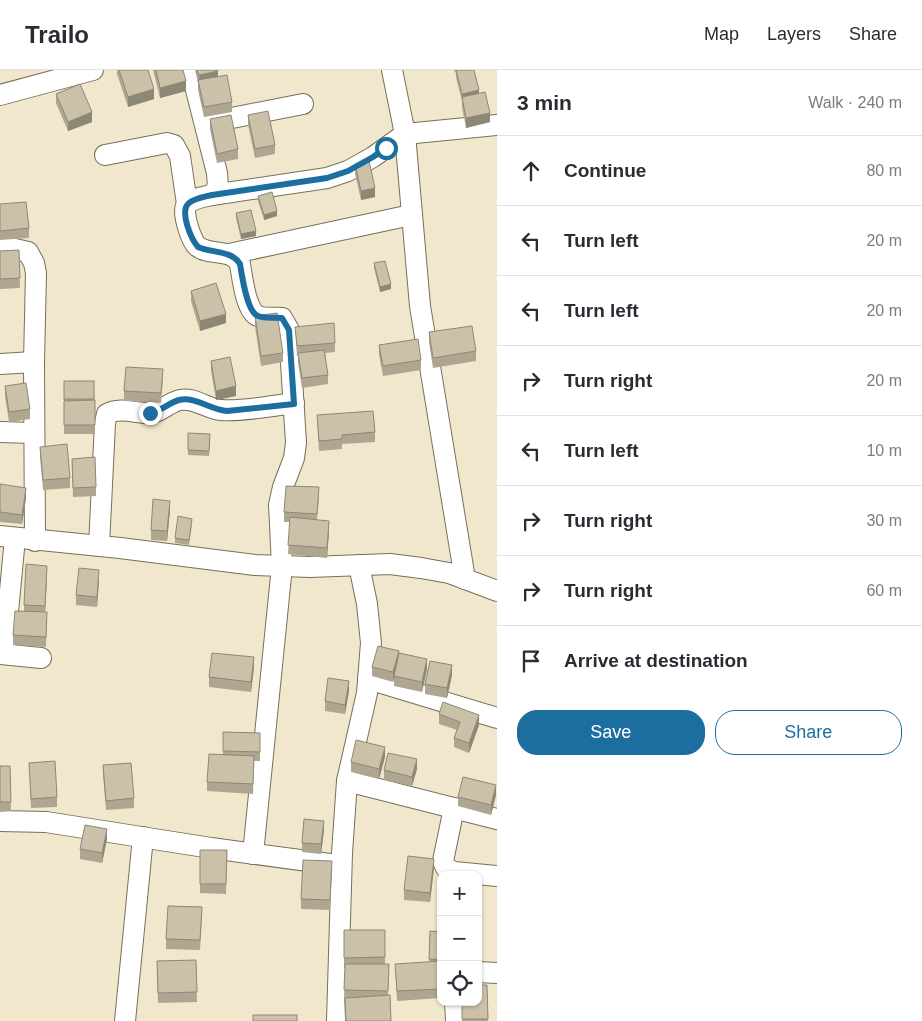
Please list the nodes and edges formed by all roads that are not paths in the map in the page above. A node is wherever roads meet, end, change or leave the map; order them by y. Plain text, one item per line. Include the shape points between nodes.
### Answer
1 (93, 70) edge
2 (190, 70) edge
3 (392, 70) edge
4 (0, 96) edge
5 (303, 104) dead end
6 (204, 124) junction
7 (497, 125) edge
8 (405, 134) junction
9 (105, 155) dead end
10 (212, 195) junction
11 (187, 204) junction
12 (411, 215) junction
13 (0, 249) edge
14 (229, 254) junction
15 (34, 362) junction
16 (0, 364) edge
17 (294, 404) junction
18 (0, 432) edge
19 (34, 432) junction
20 (17, 538) edge
21 (99, 546) junction
22 (358, 565) junction
23 (282, 566) junction
24 (465, 579) junction
25 (497, 591) edge
26 (2, 654) edge
27 (41, 658) dead end
28 (368, 679) junction
29 (497, 718) edge
30 (347, 781) junction
31 (454, 808) junction
32 (497, 820) edge
33 (0, 821) edge
34 (143, 837) junction
35 (253, 854) junction
36 (342, 866) junction
37 (497, 876) edge
38 (482, 972) edge
39 (497, 972) edge
40 (455, 1006) edge
41 (125, 1021) edge
42 (337, 1021) edge
43 (456, 1021) edge

1 - 4 street
2 - 6 street
3 - 8 street
5 - 6 street
6 - 10 street via 217,173 218,186
7 - 8 street
8 - 10 street via 373,157 327,178
8 - 12 street
9 - 11 street via 167,143 174,145 180,156
10 - 11 street
11 - 14 street via 184,210 198,247
12 - 14 street
12 - 24 street via 420,306
13 - 15 street via 28,252 34,263
14 - 17 street via 240,264 254,314 260,318 282,318 287,324
15 - 16 street
15 - 19 street
17 - 21 street via 227,411 179,400 150,413 122,410 107,414
17 - 23 street via 294,458 279,505
18 - 19 street
19 - 20 street
20 - 21 street
20 - 26 street
21 - 23 street
22 - 23 street
22 - 24 street via 390,564 421,568
22 - 28 street via 370,634
23 - 35 street
24 - 25 street
26 - 27 street
28 - 29 street
28 - 30 street
30 - 31 street
30 - 36 street
31 - 32 street
31 - 37 street via 443,861 446,868 454,872
33 - 34 street via 46,822
34 - 35 street
34 - 41 street
35 - 36 street
36 - 42 street
38 - 39 street
40 - 43 street

